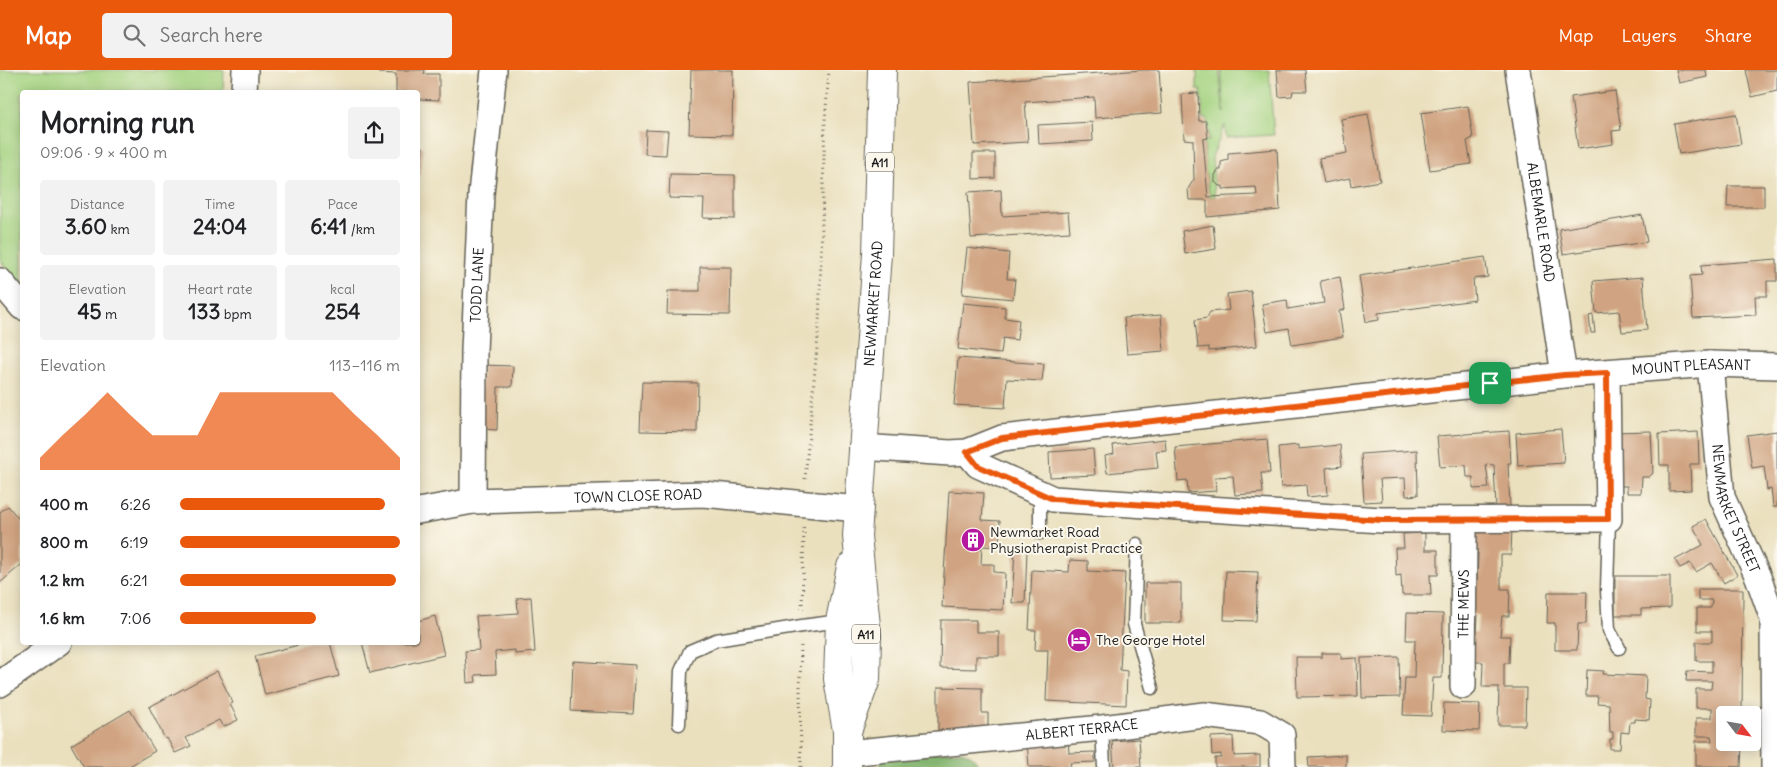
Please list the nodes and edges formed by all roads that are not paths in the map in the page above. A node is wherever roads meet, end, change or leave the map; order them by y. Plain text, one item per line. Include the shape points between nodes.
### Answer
1 (245, 70) edge
2 (494, 70) edge
3 (882, 70) edge
4 (1518, 70) edge
5 (244, 90) edge
6 (0, 281) edge
7 (20, 305) edge
8 (1710, 364) junction
9 (1777, 366) edge
10 (1607, 373) junction
11 (1564, 375) junction
12 (862, 448) junction
13 (967, 452) junction
14 (1040, 494) junction
15 (473, 501) junction
16 (858, 508) junction
17 (420, 511) edge
18 (1608, 519) junction
19 (1464, 520) junction
20 (1040, 533) dead end
21 (857, 536) junction
22 (1137, 544) dead end
23 (1775, 619) edge
24 (840, 621) junction
25 (55, 645) edge
26 (1619, 648) dead end
27 (0, 684) edge
28 (1463, 686) dead end
29 (1152, 688) dead end
30 (680, 724) dead end
31 (1102, 728) junction
32 (847, 750) edge
33 (1104, 767) edge
34 (1284, 767) edge
35 (1774, 767) edge

1 - 5 street
2 - 15 street, TODD LANE via 480,213 474,351
3 - 12 main road, NEWMARKET ROAD / A11 via 877,254
4 - 11 street, ALBEMARLE ROAD
6 - 7 street
8 - 9 street, MOUNT PLEASANT
8 - 10 street, MOUNT PLEASANT
8 - 23 street, NEWMARKET STREET via 1722,497
10 - 11 street, MOUNT PLEASANT
10 - 18 street
11 - 13 street, MOUNT PLEASANT via 1002,438
12 - 13 street, MOUNT PLEASANT via 950,454
12 - 16 main road, NEWMARKET ROAD / A11
13 - 14 street via 978,466
14 - 19 street via 1053,499 1372,520
14 - 20 lane
15 - 16 street, TOWN CLOSE ROAD via 703,494
15 - 17 street, TOWN CLOSE ROAD
16 - 21 main road, NEWMARKET ROAD / A11
18 - 19 street
18 - 26 lane via 1610,630
19 - 28 street, THE MEWS
21 - 24 main road, NEWMARKET ROAD / A11
21 - 32 main road, NEWMARKET ROAD / A11 via 867,636 866,679
22 - 29 lane via 1134,624
23 - 35 street, NEWMARKET STREET
24 - 30 lane via 716,640 690,652 681,671
24 - 32 main road, NEWMARKET ROAD / A11 via 838,679
25 - 27 street
31 - 32 street, ALBERT TERRACE
31 - 33 lane
31 - 34 street, ALBERT TERRACE via 1204,715 1260,722 1282,735

